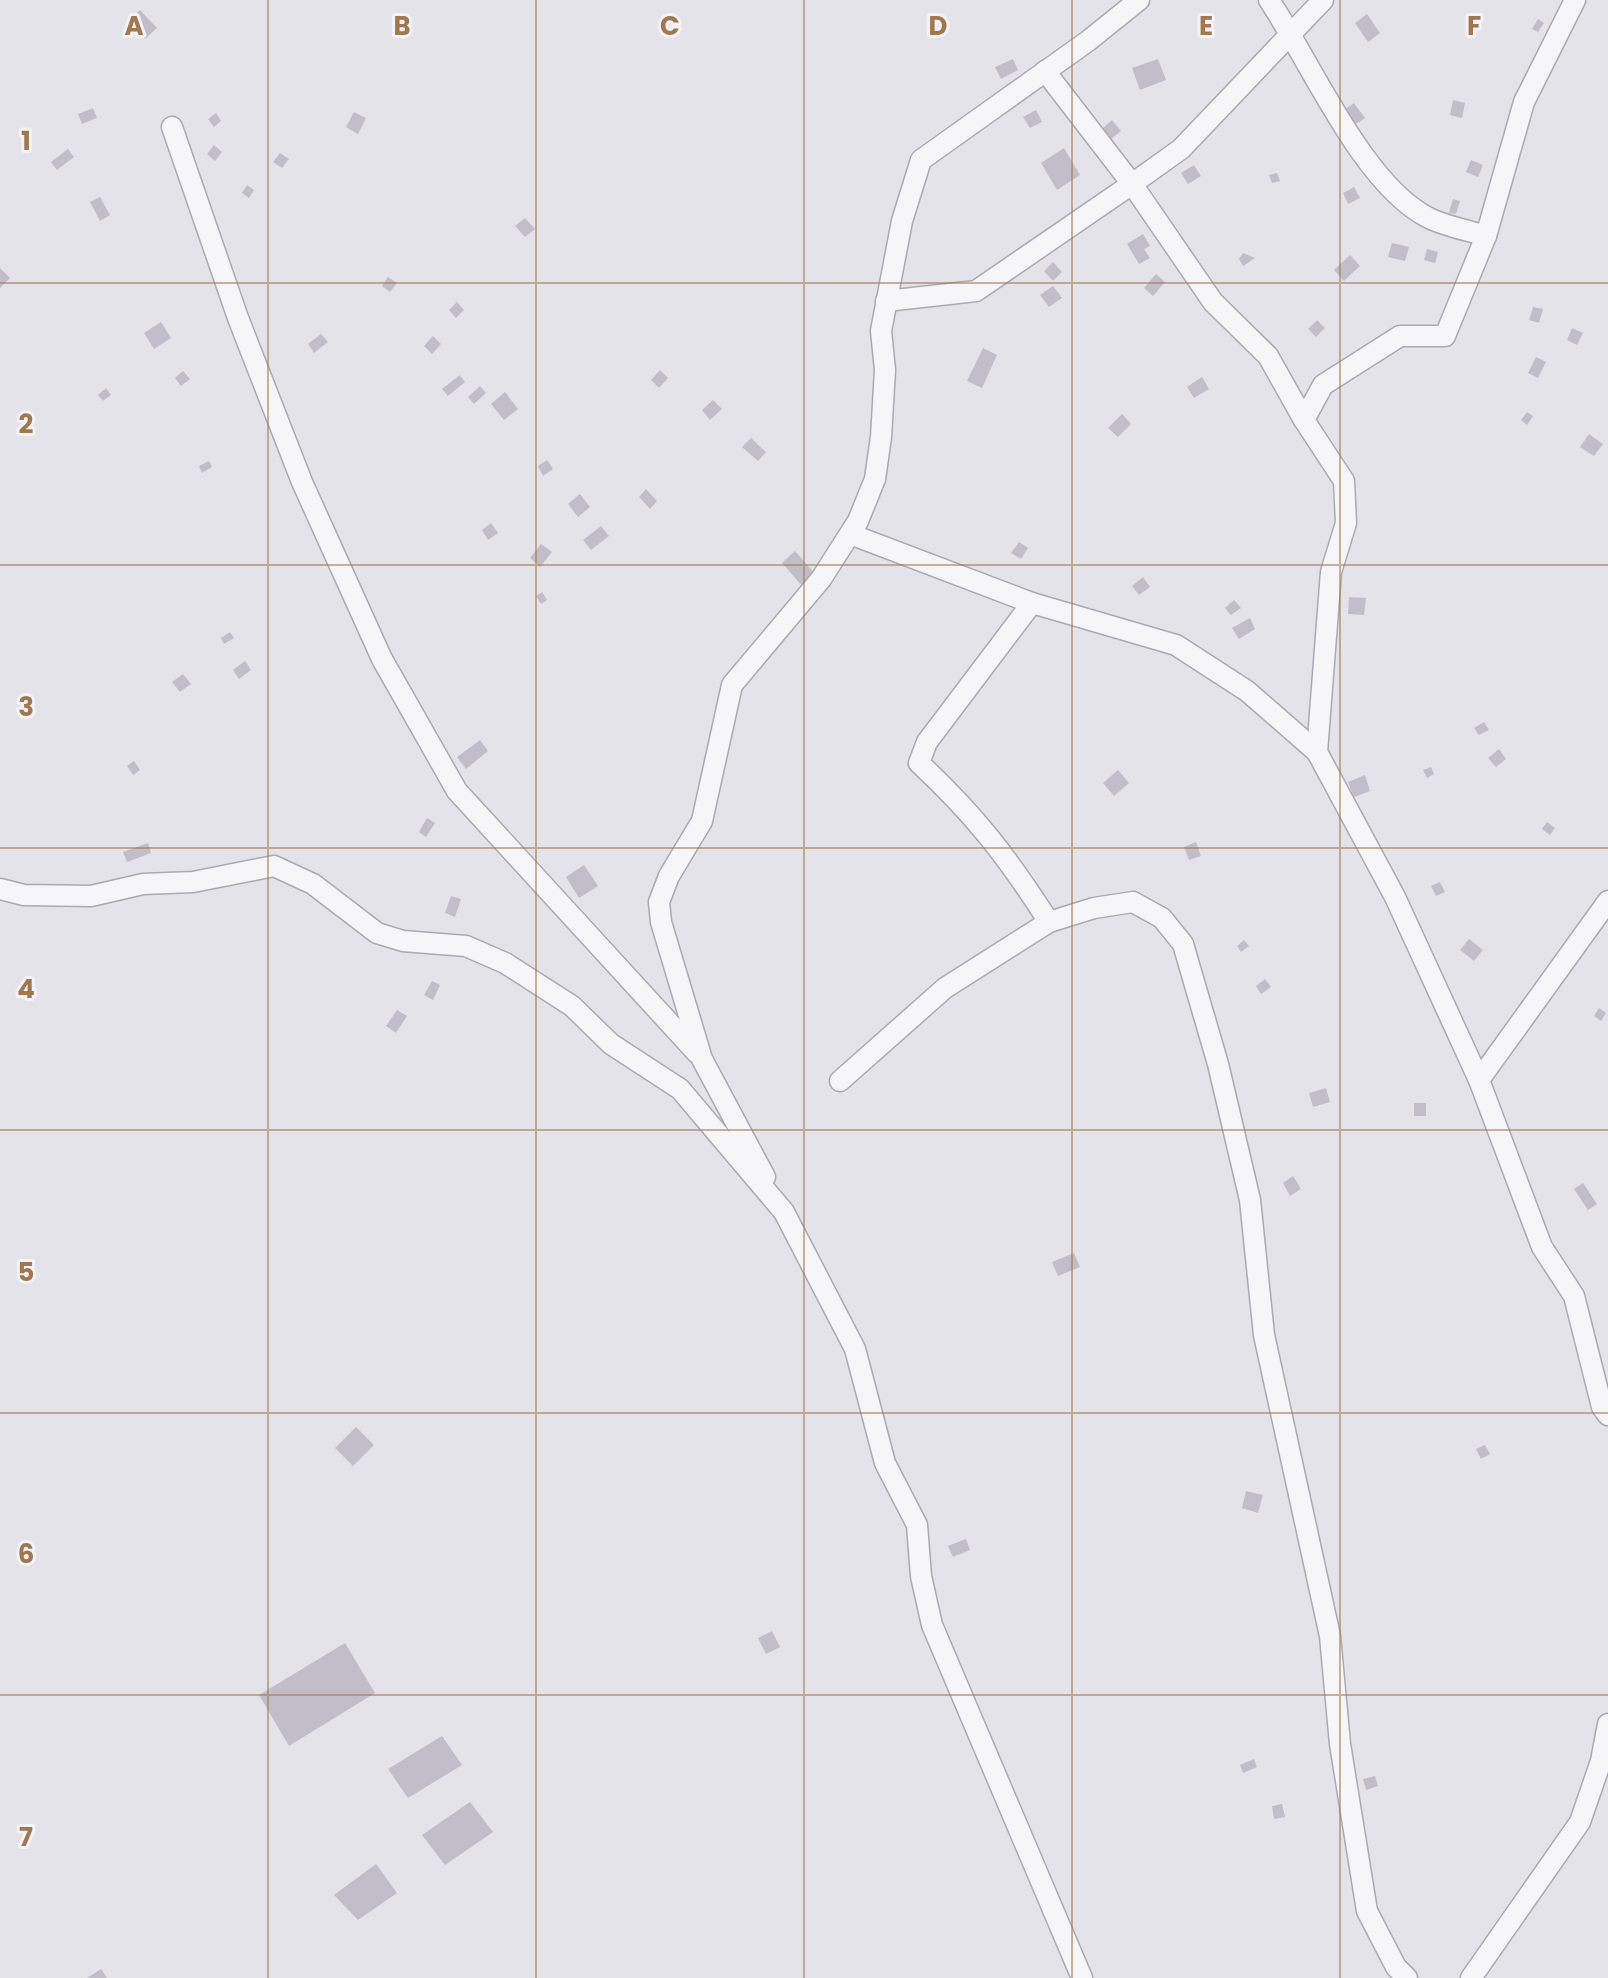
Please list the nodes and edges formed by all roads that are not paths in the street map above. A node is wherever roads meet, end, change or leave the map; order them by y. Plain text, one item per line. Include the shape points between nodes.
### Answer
1 (1139, 0) edge
2 (1269, 0) edge
3 (1323, 0) edge
4 (1575, 0) edge
5 (1291, 33) junction
6 (1045, 71) junction
7 (172, 127) dead end
8 (1132, 184) junction
9 (1486, 236) junction
10 (886, 301) junction
11 (1304, 420) junction
12 (850, 534) junction
13 (1032, 603) junction
14 (1317, 752) junction
15 (0, 889) edge
16 (1608, 901) edge
17 (1049, 922) junction
18 (702, 1059) junction
19 (1479, 1080) junction
20 (840, 1081) dead end
21 (784, 1212) junction
22 (1608, 1415) edge
23 (1608, 1724) edge
24 (1082, 1978) edge
25 (1407, 1978) edge
26 (1471, 1978) edge

1 - 6 street
2 - 5 street
3 - 5 street
4 - 9 street via 1524,102
5 - 8 street via 1181,149
5 - 9 street via 1385,182 1427,217
6 - 8 street
6 - 10 street via 921,160
7 - 18 street via 302,482 382,659 419,725 457,791
8 - 10 street via 976,291
8 - 11 street via 1213,302 1268,356
9 - 11 street via 1445,336 1400,336 1323,385
10 - 12 street via 875,479
11 - 14 street via 1344,481 1346,523 1331,572
12 - 13 street
12 - 18 street via 804,601 732,685 702,821 659,902
13 - 14 street via 1176,645 1247,691
13 - 17 street via 927,742 919,763 971,811
14 - 19 street via 1395,897
15 - 21 street via 24,895 91,896 274,866 313,884 377,933 403,941 466,946 536,981 633,1060 680,1089
16 - 19 street
17 - 20 street via 945,988
17 - 25 street via 1133,902 1162,918 1183,944 1250,1200 1264,1335 1330,1636 1340,1744 1367,1911
18 - 21 street
19 - 22 street via 1542,1247 1574,1296
21 - 24 street via 855,1349 885,1463 917,1525 932,1625
23 - 26 street via 1580,1822

